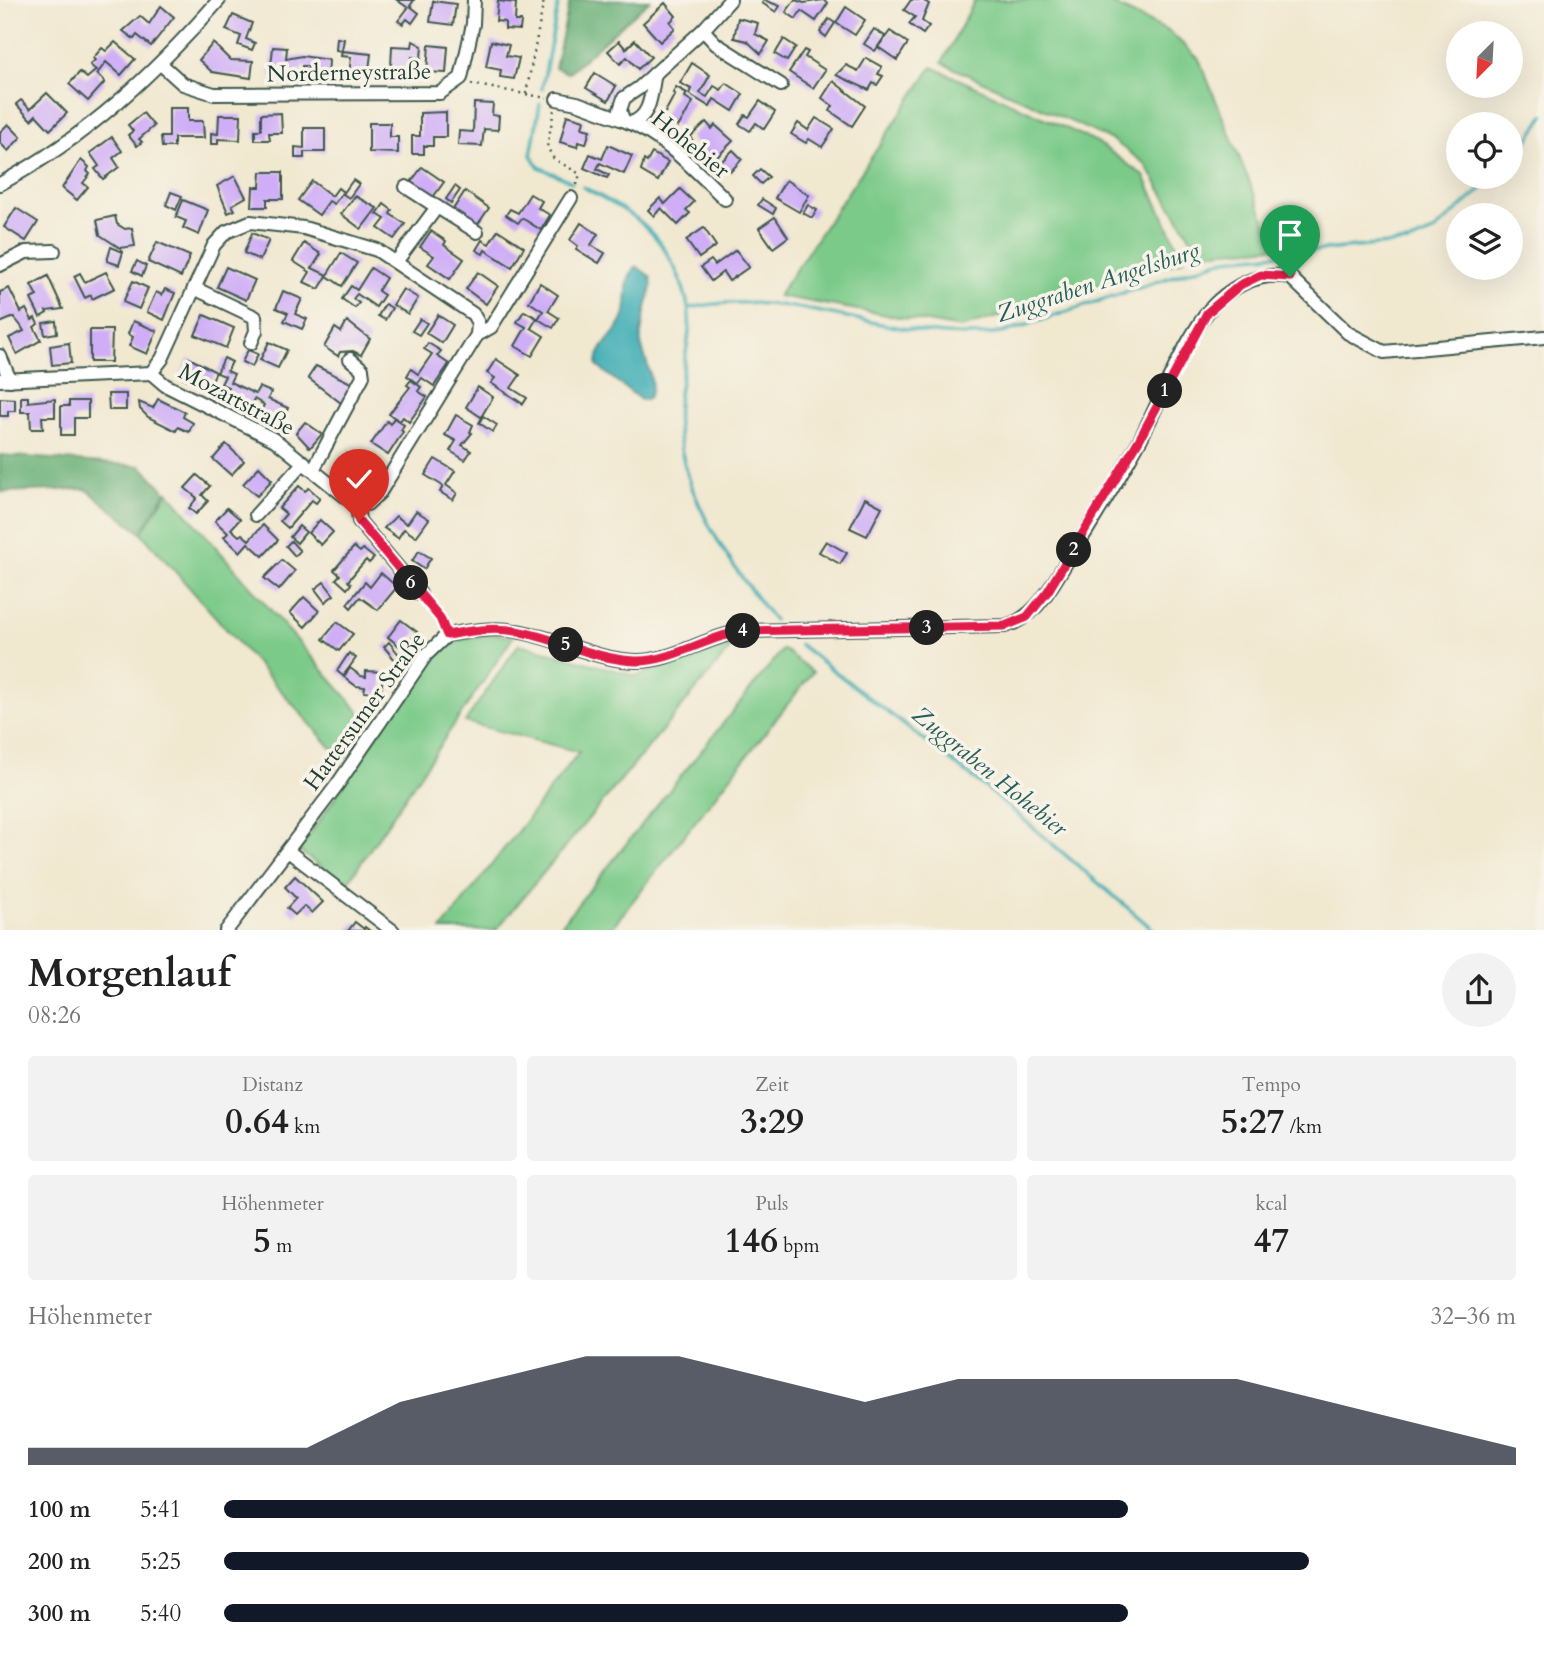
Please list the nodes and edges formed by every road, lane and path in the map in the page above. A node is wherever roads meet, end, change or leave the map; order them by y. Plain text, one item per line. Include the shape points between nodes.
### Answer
1 (219, 0) edge
2 (474, 0) edge
3 (544, 0) edge
4 (730, 0) edge
5 (703, 30) junction
6 (162, 65) junction
7 (655, 73) junction
8 (457, 81) junction
9 (781, 85) dead end
10 (526, 94) junction
11 (557, 99) junction
12 (626, 121) junction
13 (0, 184) edge
14 (406, 187) dead end
15 (571, 198) joint
16 (725, 199) dead end
17 (437, 208) junction
18 (477, 232) dead end
19 (54, 251) dead end
20 (396, 262) junction
21 (0, 265) edge
22 (194, 288) junction
23 (478, 335) junction
24 (1544, 337) edge
25 (251, 343) dead end
26 (0, 356) edge
27 (350, 359) dead end
28 (151, 373) junction
29 (5, 380) edge
30 (308, 466) junction
31 (357, 503) junction
32 (256, 515) dead end
33 (420, 594) joint
34 (447, 635) junction
35 (288, 851) junction
36 (226, 930) edge
37 (393, 930) edge

1 - 6 street
2 - 8 street, Norderneystraße via 463,72
3 - 10 path
4 - 5 street, Hohebier
5 - 7 street, Hohebier
5 - 9 street via 716,44
6 - 8 street, Norderneystraße via 183,84 214,94 440,93
6 - 13 street via 117,106 38,164
7 - 12 street, Hohebier via 648,106 637,121
7 - 12 street, Hohebier via 624,98 620,110
8 - 10 path
10 - 11 path
11 - 12 street, Hohebier
11 - 15 path via 547,147 554,159 580,174
12 - 16 street, Hohebier via 670,149
14 - 17 street
15 - 23 street via 491,327
17 - 18 street
17 - 20 street
19 - 21 street via 26,252
20 - 22 street, Mozartstraße via 377,250 304,228 250,222 226,232 214,245
20 - 23 street, Mozartstraße via 473,314
22 - 25 street via 255,317
22 - 28 street, Mozartstraße
23 - 31 street via 380,492 367,504
24 - 34 street, Hattersumer Straße via 1384,352 1348,333 1290,277 1261,275 1240,285 1207,313 1078,544 1034,610 1017,623 743,631 638,661 614,659 516,631
26 - 29 street
27 - 30 street, Mozartstraße via 363,376
28 - 29 street, Mozartstraße
28 - 30 street, Mozartstraße via 165,385 275,440
30 - 31 street, Mozartstraße
30 - 32 street, Mozartstraße
31 - 33 street via 359,521
33 - 34 path via 440,618
34 - 35 street, Hattersumer Straße via 426,655
35 - 36 street, Hattersumer Straße
35 - 37 street

